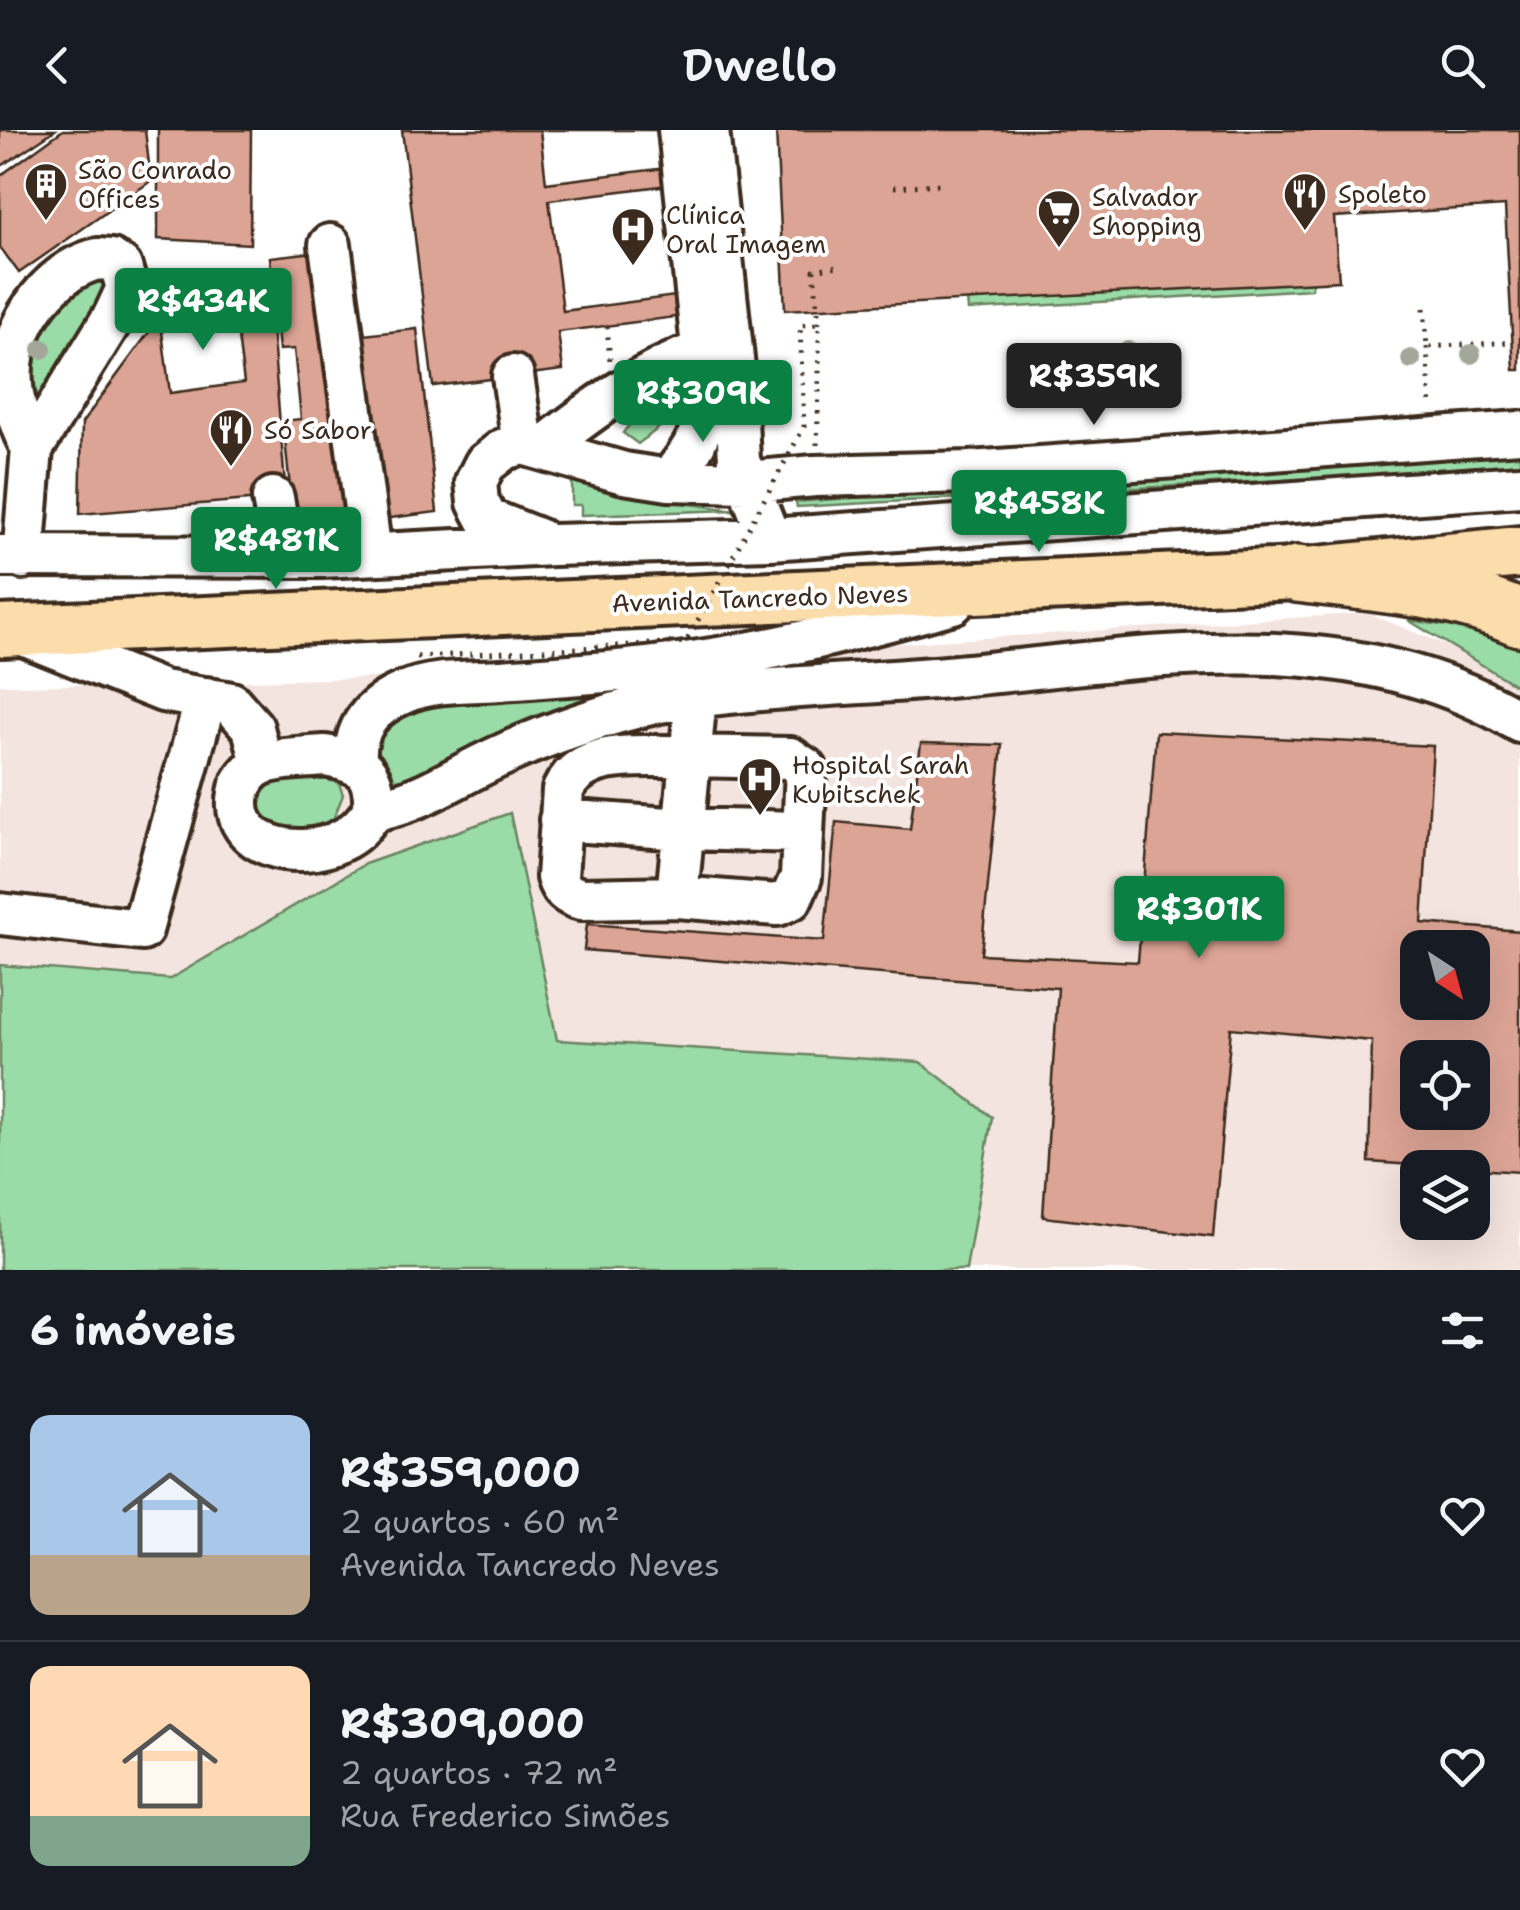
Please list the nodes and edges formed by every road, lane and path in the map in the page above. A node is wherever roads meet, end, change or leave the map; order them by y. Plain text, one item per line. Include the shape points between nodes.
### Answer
1 (679, 130) edge
2 (687, 130) edge
3 (708, 130) edge
4 (713, 178) junction
5 (940, 184) dead end
6 (894, 186) dead end
7 (330, 245) dead end
8 (838, 266) dead end
9 (1424, 308) dead end
10 (819, 324) junction
11 (1512, 342) dead end
12 (1426, 347) junction
13 (704, 350) junction
14 (513, 376) dead end
15 (1431, 418) dead end
16 (1520, 432) edge
17 (533, 447) junction
18 (32, 448) dead end
19 (815, 476) junction
20 (669, 480) junction
21 (746, 482) junction
22 (1520, 486) edge
23 (273, 498) dead end
24 (770, 538) junction
25 (554, 545) junction
26 (371, 554) junction
27 (1502, 554) edge
28 (12, 557) edge
29 (282, 557) junction
30 (1297, 574) junction
31 (1013, 587) junction
32 (1520, 618) edge
33 (16, 634) edge
34 (416, 657) dead end
35 (696, 696) junction
36 (206, 698) junction
37 (1520, 722) edge
38 (688, 756) junction
39 (356, 762) junction
40 (262, 764) junction
41 (374, 810) junction
42 (560, 820) junction
43 (682, 829) junction
44 (802, 832) junction
45 (677, 897) junction
46 (0, 914) edge

1 - 13 street
2 - 4 street
3 - 4 street
4 - 21 street
5 - 6 path
7 - 26 street
8 - 10 path via 814,270
9 - 12 path
10 - 19 path, bridge
10 - 34 path, bridge via 800,325 804,427 686,642
11 - 12 path
12 - 15 path
13 - 17 street via 669,363
13 - 20 street via 705,424
14 - 17 street
16 - 19 street via 970,472
17 - 20 street
17 - 25 street via 504,449 485,464 476,482 478,502 486,519
18 - 28 street
19 - 21 street
20 - 21 street
21 - 24 street
22 - 24 street
23 - 29 street
24 - 25 street
25 - 26 street
26 - 29 street
27 - 30 main road, Avenida Tancredo Neves
28 - 29 street
30 - 31 main road, Avenida Tancredo Neves
30 - 32 highway via 1481,601
31 - 33 main road, Avenida Tancredo Neves
31 - 39 street via 793,646 408,690 369,714 354,744
33 - 36 street via 163,692
35 - 37 street via 1226,653 1320,656 1393,668
35 - 38 street
35 - 41 street via 601,716 532,741 421,798
36 - 40 street via 232,704 252,728
36 - 46 street via 142,930
38 - 42 street via 594,760 579,767 563,790
38 - 43 street
38 - 44 street via 797,761 808,781
39 - 40 street via 325,756
39 - 41 street via 370,778
40 - 41 street via 240,785 235,812 244,829 275,847 336,844
42 - 43 street
42 - 45 street via 557,877 569,895
43 - 44 street
43 - 45 street
44 - 45 street via 801,877 791,900

